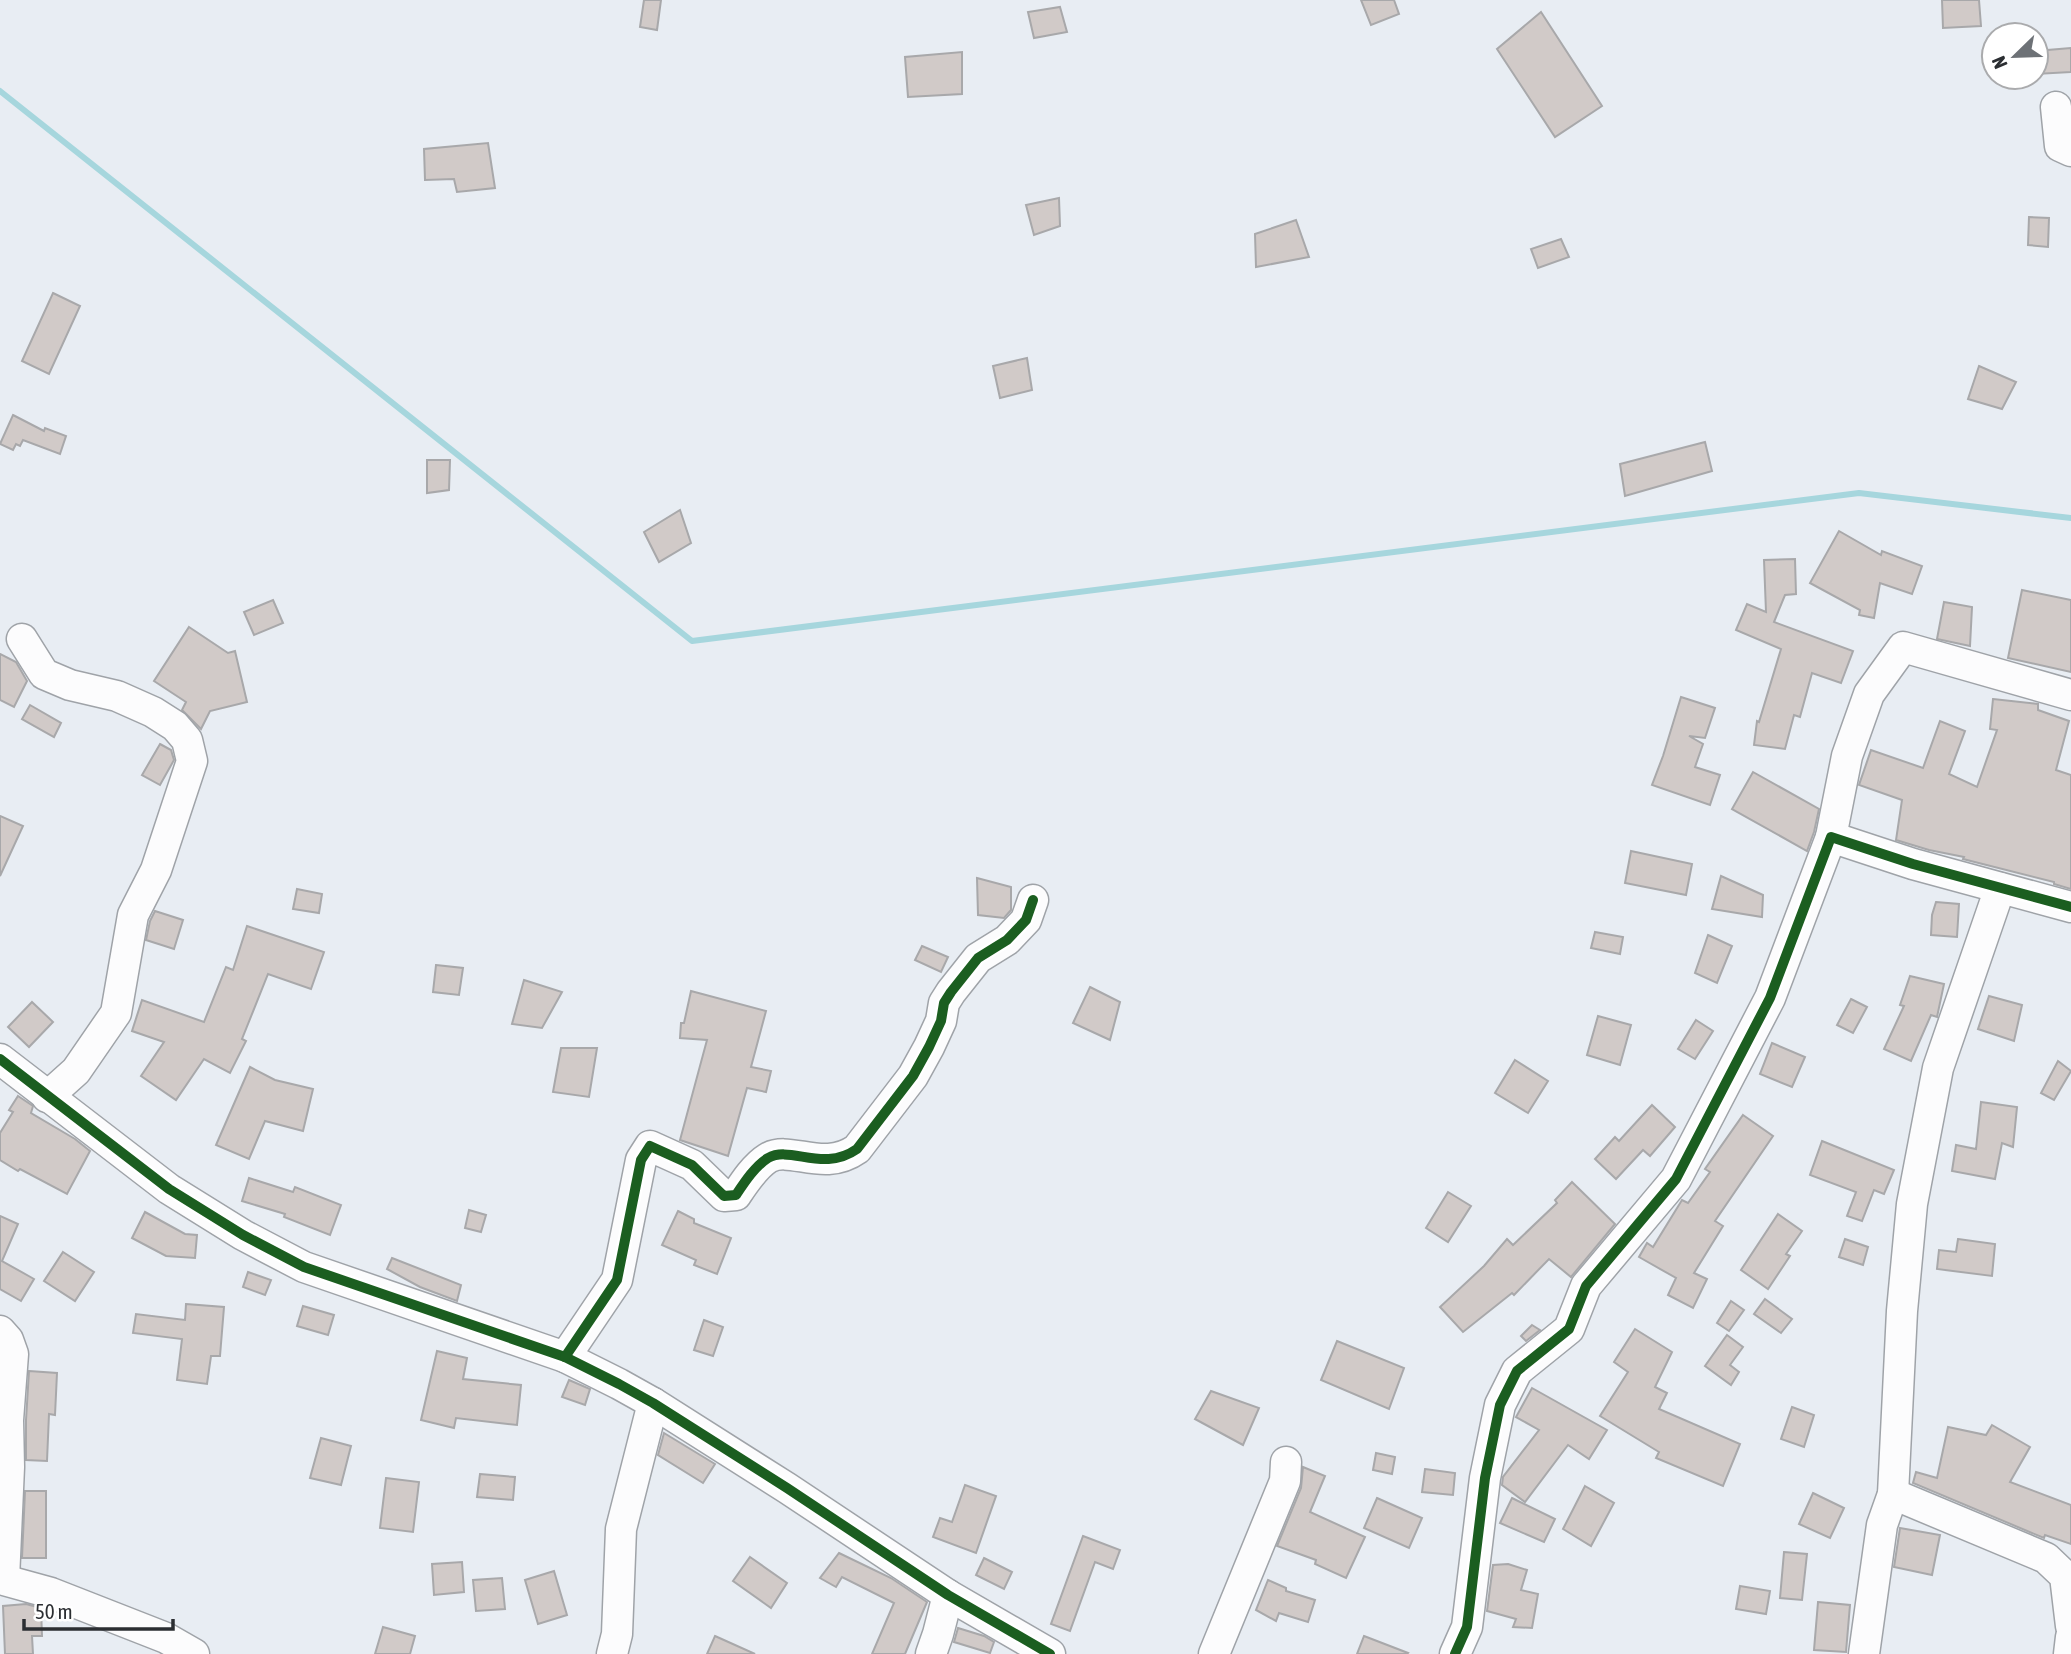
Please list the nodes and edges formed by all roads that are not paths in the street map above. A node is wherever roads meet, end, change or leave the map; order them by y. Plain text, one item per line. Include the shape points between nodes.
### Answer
1 (2056, 107) dead end
2 (2071, 151) edge
3 (22, 639) dead end
4 (2071, 695) edge
5 (1831, 837) junction
6 (2000, 888) junction
7 (1032, 900) dead end
8 (2071, 907) edge
9 (0, 1059) edge
10 (47, 1097) junction
11 (0, 1331) edge
12 (565, 1357) junction
13 (653, 1403) junction
14 (1286, 1462) dead end
15 (1893, 1494) junction
16 (2, 1579) edge
17 (948, 1595) junction
18 (2071, 1626) edge
19 (2071, 1637) edge
20 (194, 1654) edge
21 (612, 1654) edge
22 (930, 1654) edge
23 (1050, 1654) edge
24 (1214, 1654) edge
25 (1455, 1654) edge
26 (1864, 1654) edge
27 (2069, 1654) edge

1 - 2 street via 2060,146
3 - 10 street via 44,674 117,696 175,726 187,740 192,761 156,870 133,915 116,1013 76,1071
4 - 5 street via 1903,647 1868,694 1847,756
5 - 6 street
5 - 25 street via 1770,998 1676,1179 1586,1286 1569,1329 1517,1371 1500,1405 1485,1478 1467,1627
6 - 8 street
6 - 15 street via 1938,1068 1912,1204
7 - 12 street via 1026,920 1007,940 978,958 951,992 913,1076 846,1157 769,1157 736,1195 724,1196 692,1165 650,1146 641,1160 617,1280
9 - 10 street
10 - 12 street via 169,1189 304,1267
11 - 16 street via 13,1354
12 - 13 street
13 - 17 street
13 - 21 street via 621,1529 617,1634
14 - 24 street via 1285,1481
15 - 18 street via 2046,1558 2065,1576
15 - 26 street via 1882,1525
16 - 20 street via 51,1593 166,1638
17 - 22 street
17 - 23 street
19 - 27 street

